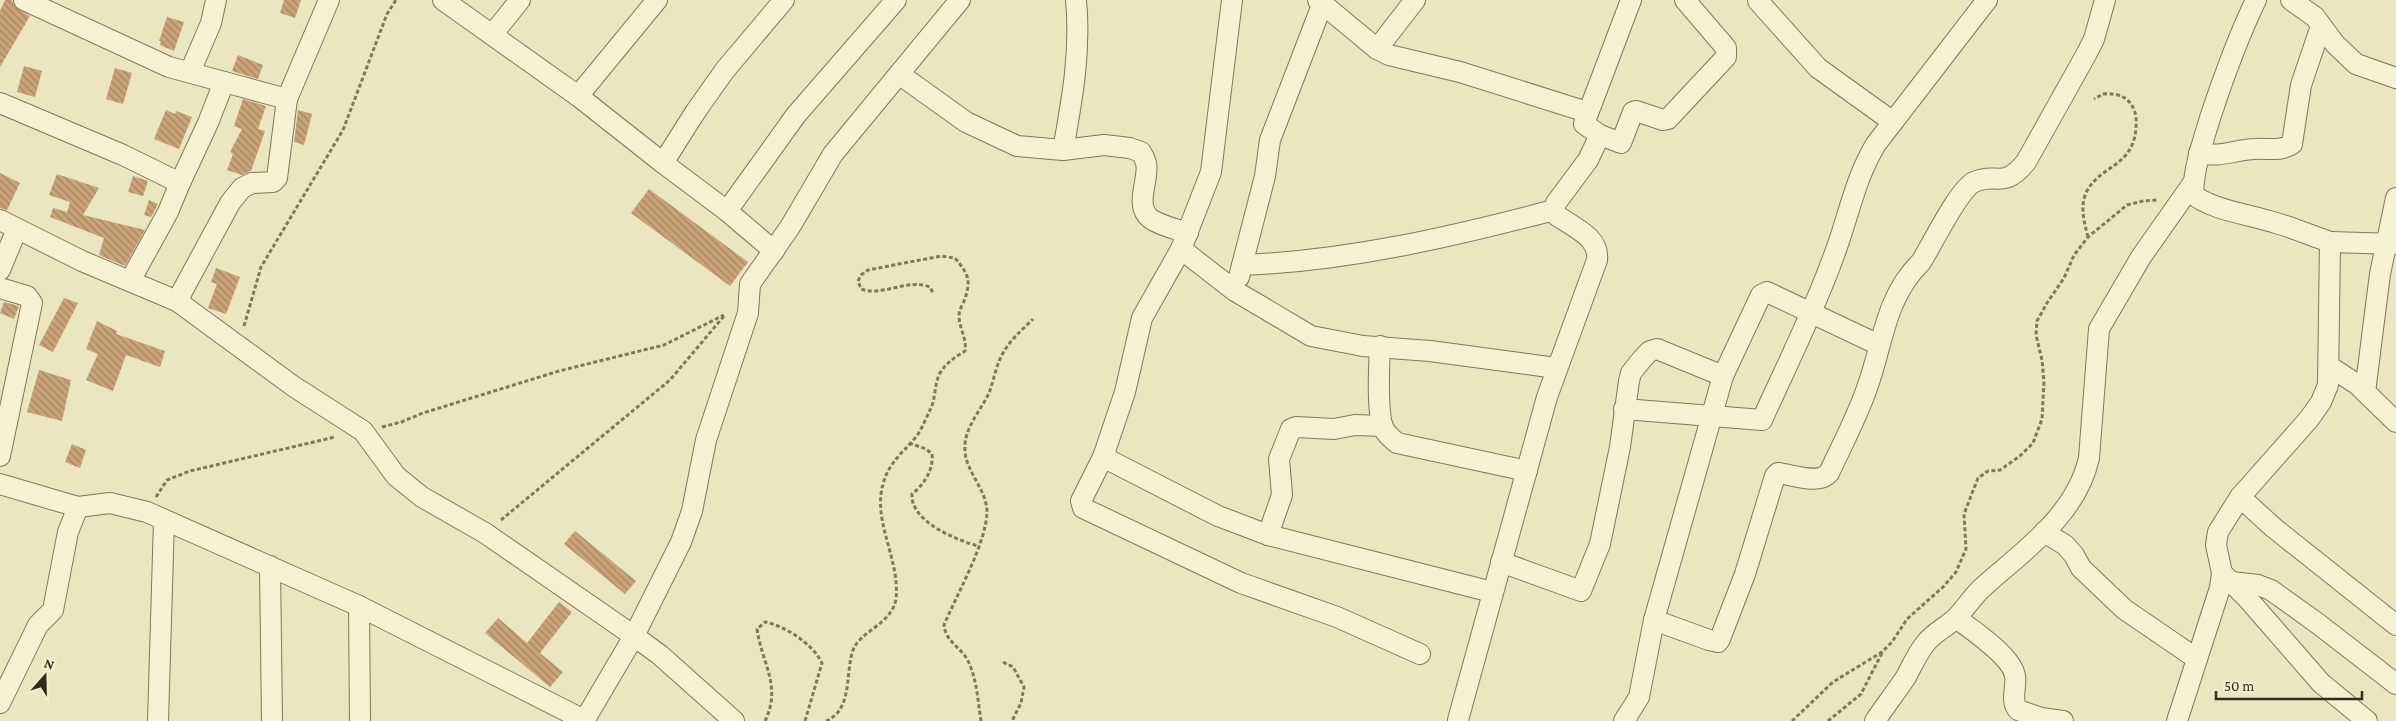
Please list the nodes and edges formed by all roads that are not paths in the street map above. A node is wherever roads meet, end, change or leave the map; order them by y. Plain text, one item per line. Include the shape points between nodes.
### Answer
1 (24, 0) edge
2 (216, 0) edge
3 (329, 0) edge
4 (520, 0) edge
5 (658, 0) edge
6 (784, 0) edge
7 (896, 0) edge
8 (960, 0) edge
9 (1076, 0) edge
10 (1232, 0) edge
11 (1415, 0) edge
12 (1631, 0) edge
13 (1685, 0) edge
14 (2105, 0) edge
15 (2256, 0) edge
16 (2291, 0) edge
17 (445, 1) edge
18 (1983, 1) edge
19 (1320, 2) edge
20 (1758, 2) dead end
21 (2321, 26) junction
22 (492, 35) junction
23 (1377, 49) junction
24 (190, 72) junction
25 (899, 74) junction
26 (2396, 78) edge
27 (224, 82) junction
28 (578, 96) junction
29 (288, 99) junction
30 (0, 103) edge
31 (1587, 112) junction
32 (1893, 122) junction
33 (1600, 135) junction
34 (1063, 150) junction
35 (2199, 154) junction
36 (662, 163) junction
37 (180, 183) junction
38 (2189, 190) junction
39 (2396, 198) edge
40 (1554, 210) junction
41 (727, 211) junction
42 (8, 224) edge
43 (1184, 241) junction
44 (2330, 242) junction
45 (2391, 243) edge
46 (774, 251) junction
47 (1242, 265) junction
48 (0, 270) edge
49 (130, 281) junction
50 (0, 288) edge
51 (1235, 291) junction
52 (177, 301) junction
53 (1811, 312) junction
54 (1879, 345) junction
55 (1380, 346) junction
56 (2329, 366) junction
57 (1556, 368) junction
58 (1723, 376) junction
59 (2365, 392) junction
60 (1624, 409) junction
61 (1712, 416) junction
62 (2396, 422) edge
63 (1382, 426) junction
64 (0, 456) edge
65 (1103, 457) junction
66 (1527, 471) junction
67 (0, 484) edge
68 (2240, 497) junction
69 (78, 507) junction
70 (155, 516) junction
71 (2044, 532) junction
72 (1268, 535) junction
73 (1501, 562) junction
74 (270, 566) junction
75 (2227, 578) junction
76 (1492, 592) junction
77 (359, 606) junction
78 (1956, 618) junction
79 (1654, 620) junction
80 (2396, 624) edge
81 (634, 636) junction
82 (1420, 654) dead end
83 (2197, 660) junction
84 (2396, 684) edge
85 (0, 703) edge
86 (584, 720) edge
87 (1458, 720) dead end
88 (158, 721) edge
89 (272, 721) edge
90 (360, 721) edge
91 (734, 721) edge
92 (1624, 721) edge
93 (1875, 721) edge
94 (2063, 721) edge
95 (2177, 721) edge
96 (2367, 721) edge

1 - 24 street via 169,67
2 - 24 street via 211,24
3 - 29 street
4 - 22 street
5 - 28 street
6 - 36 street via 725,70
7 - 41 street via 796,115
8 - 25 street
9 - 34 street via 1077,72
10 - 43 street via 1213,163 1205,192
11 - 23 street
12 - 31 street via 1610,61
13 - 33 street via 1726,48 1726,57 1668,120 1636,111 1621,143
14 - 54 street via 2088,53 2036,147 2015,175 1981,180 1965,189 1894,300
15 - 35 street via 2234,48
16 - 21 street via 2315,17
17 - 22 street
18 - 32 street
19 - 23 street
19 - 47 street via 1270,140
20 - 32 street via 1818,68
21 - 26 street via 2356,64
21 - 35 street via 2301,85 2292,144 2280,149 2254,149 2211,156
22 - 28 street
23 - 31 street
24 - 27 street
25 - 34 street via 966,122 1017,146
25 - 46 street via 832,154
27 - 29 street
27 - 37 street
28 - 36 street
29 - 52 street via 278,178 242,188 230,203
30 - 37 street via 123,154
31 - 33 street via 1584,126
32 - 53 street via 1876,144 1858,178 1833,259
33 - 40 street via 1588,160
34 - 43 street via 1104,144 1141,152 1146,164 1145,212
35 - 38 street
36 - 41 street
37 - 49 street
38 - 44 street via 2199,200
38 - 71 street via 2141,257 2099,330 2086,472 2064,510
39 - 45 street
40 - 47 street via 1397,247 1284,263
40 - 57 street via 1556,215 1592,240 1598,253
41 - 46 street
42 - 48 street
42 - 49 street
43 - 51 street
43 - 65 street via 1142,318 1125,392
44 - 45 street
44 - 56 street
45 - 59 street via 2380,274
46 - 81 street via 750,284 748,313 706,440 692,510
47 - 51 street
49 - 52 street
50 - 64 street via 27,296 32,303
51 - 55 street via 1311,336
52 - 81 street via 293,386 363,431 396,476 422,497 485,534
53 - 54 street
53 - 58 street via 1767,292 1762,293
53 - 61 street via 1762,420
54 - 79 street via 1867,388 1830,473 1818,479 1778,473 1775,476 1745,574 1718,642
55 - 57 street
55 - 63 street via 1378,371
56 - 59 street
56 - 68 street via 2328,385 2321,402
57 - 66 street
58 - 60 street via 1653,349 1631,373
58 - 61 street
59 - 62 street
60 - 61 street
60 - 73 street via 1620,448 1600,544 1581,591
61 - 79 street
63 - 66 street via 1397,442
63 - 72 street via 1291,429 1279,459 1282,495
65 - 72 street via 1218,516
65 - 82 street via 1082,500 1083,508 1241,582 1337,617
66 - 73 street
67 - 69 street
68 - 75 street via 2218,532 2216,545
68 - 80 street via 2274,528
69 - 70 street via 110,503
69 - 85 street via 68,532 53,610 38,625
70 - 74 street
70 - 88 street
71 - 78 street via 1972,598
71 - 83 street via 2065,545 2081,568 2124,610
72 - 76 street
73 - 76 street
74 - 77 street
74 - 89 street
75 - 83 street via 2220,588
75 - 84 street via 2271,590
75 - 96 street via 2320,683
76 - 87 street
77 - 86 street
77 - 90 street
78 - 93 street via 1925,644
78 - 94 street via 2010,664 2015,674 2014,706 2018,710
79 - 92 street via 1639,697
81 - 86 street
81 - 91 street
83 - 95 street

